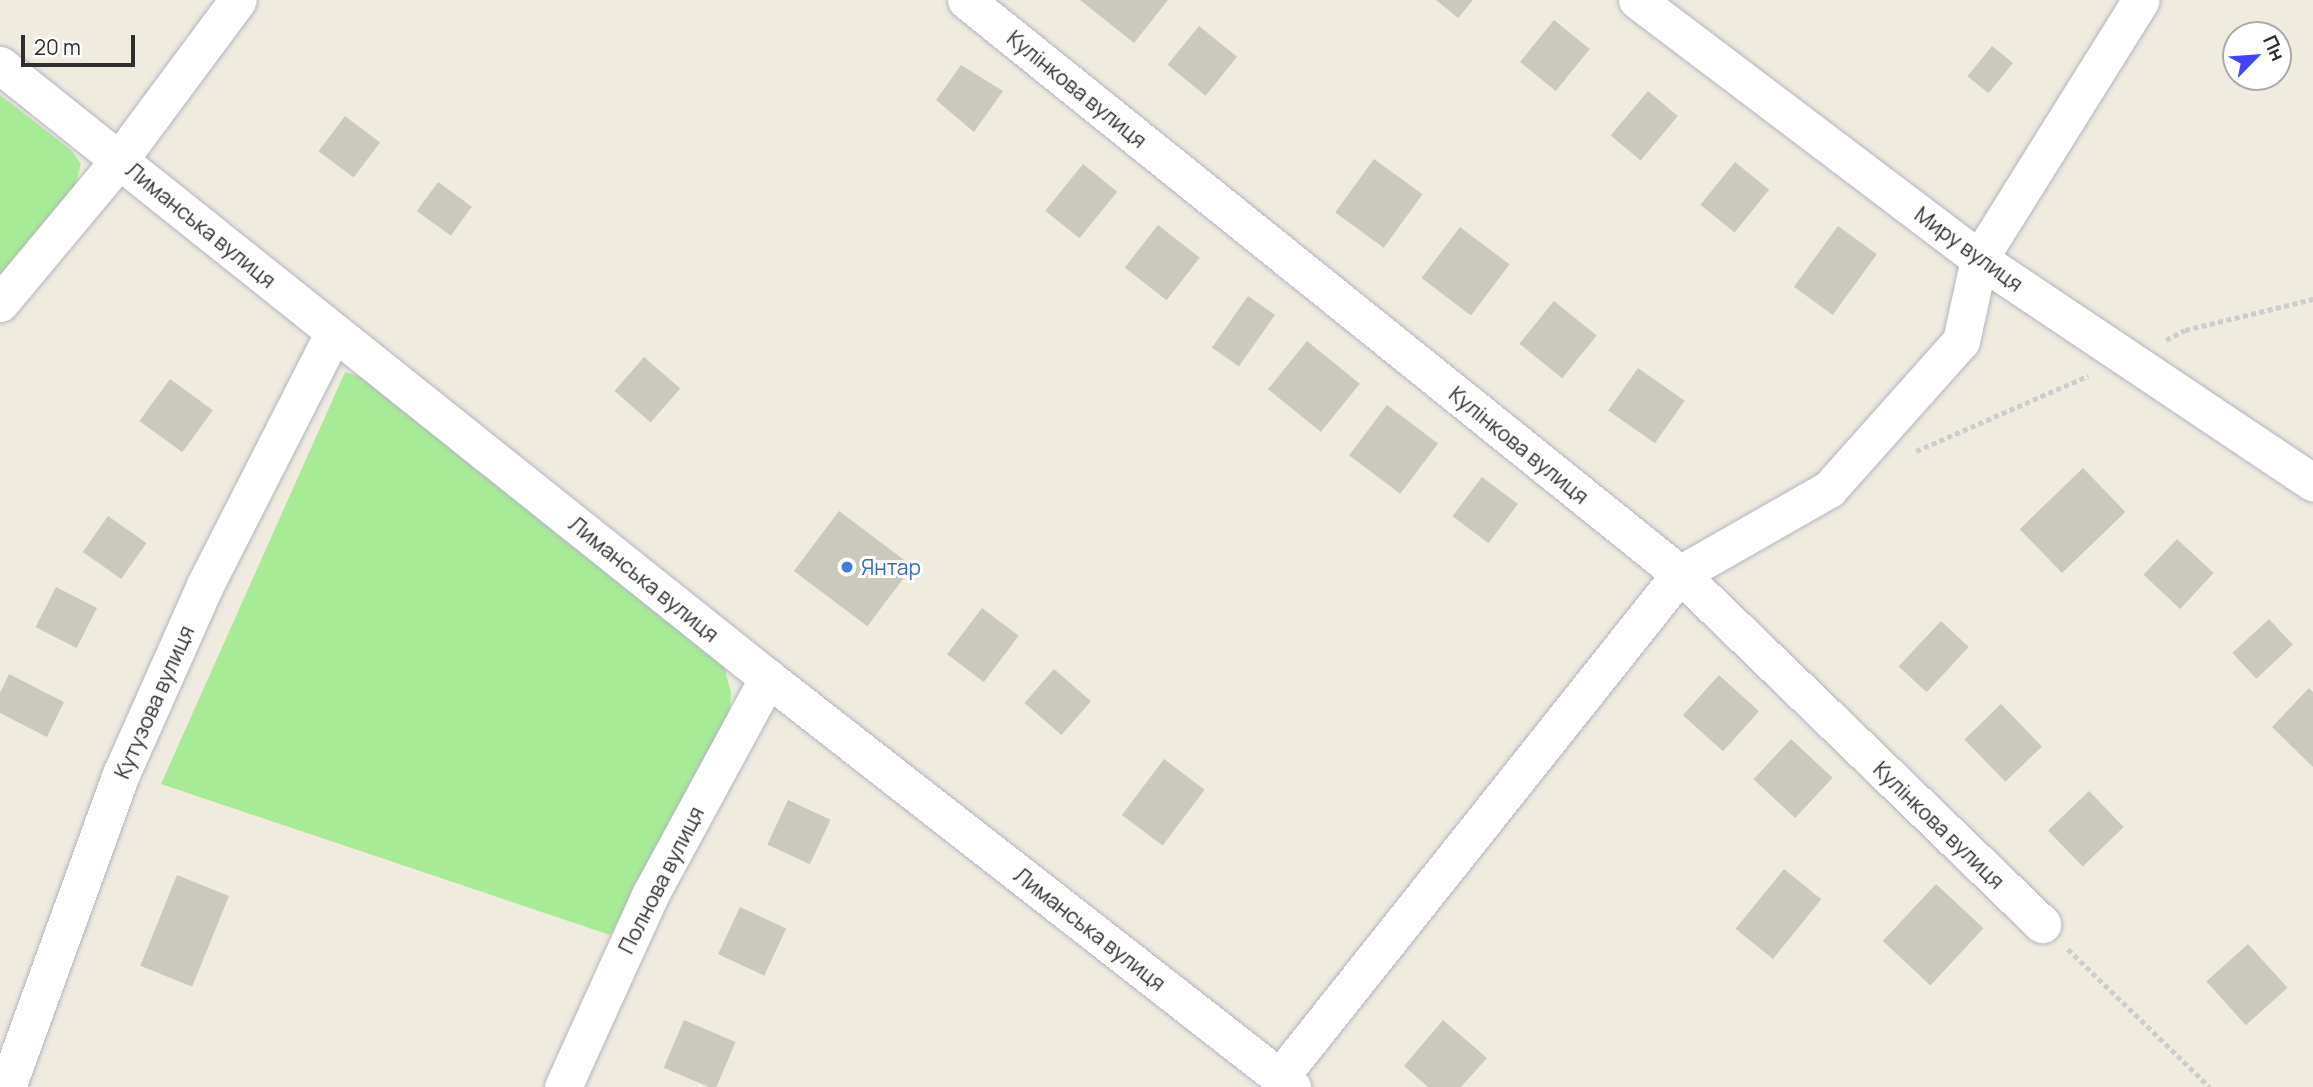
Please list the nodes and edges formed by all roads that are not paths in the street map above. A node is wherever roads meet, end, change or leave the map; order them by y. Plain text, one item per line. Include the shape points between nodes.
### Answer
1 (238, 0) edge
2 (966, 0) edge
3 (1637, 0) edge
4 (2141, 0) edge
5 (0, 65) edge
6 (119, 160) junction
7 (1979, 259) junction
8 (0, 303) edge
9 (334, 332) junction
10 (2313, 483) edge
11 (1680, 574) junction
12 (768, 678) junction
13 (2042, 924) road end
14 (1286, 1082) edge
15 (7, 1087) edge
16 (563, 1087) edge

1 - 6 street
2 - 11 street, Кулінкова вулиця
3 - 7 street, Миру вулиця
4 - 7 street
5 - 6 street, Лиманська вулиця
6 - 8 street
6 - 9 street, Лиманська вулиця
7 - 10 street, Миру вулиця
7 - 11 street via 1961,341 1829,489
9 - 12 street, Лиманська вулиця
9 - 15 street, Кутузова вулиця via 205,585 121,774
11 - 13 street, Кулінкова вулиця
11 - 14 street
12 - 14 street, Лиманська вулиця
12 - 16 street, Полнова вулиця via 650,895

